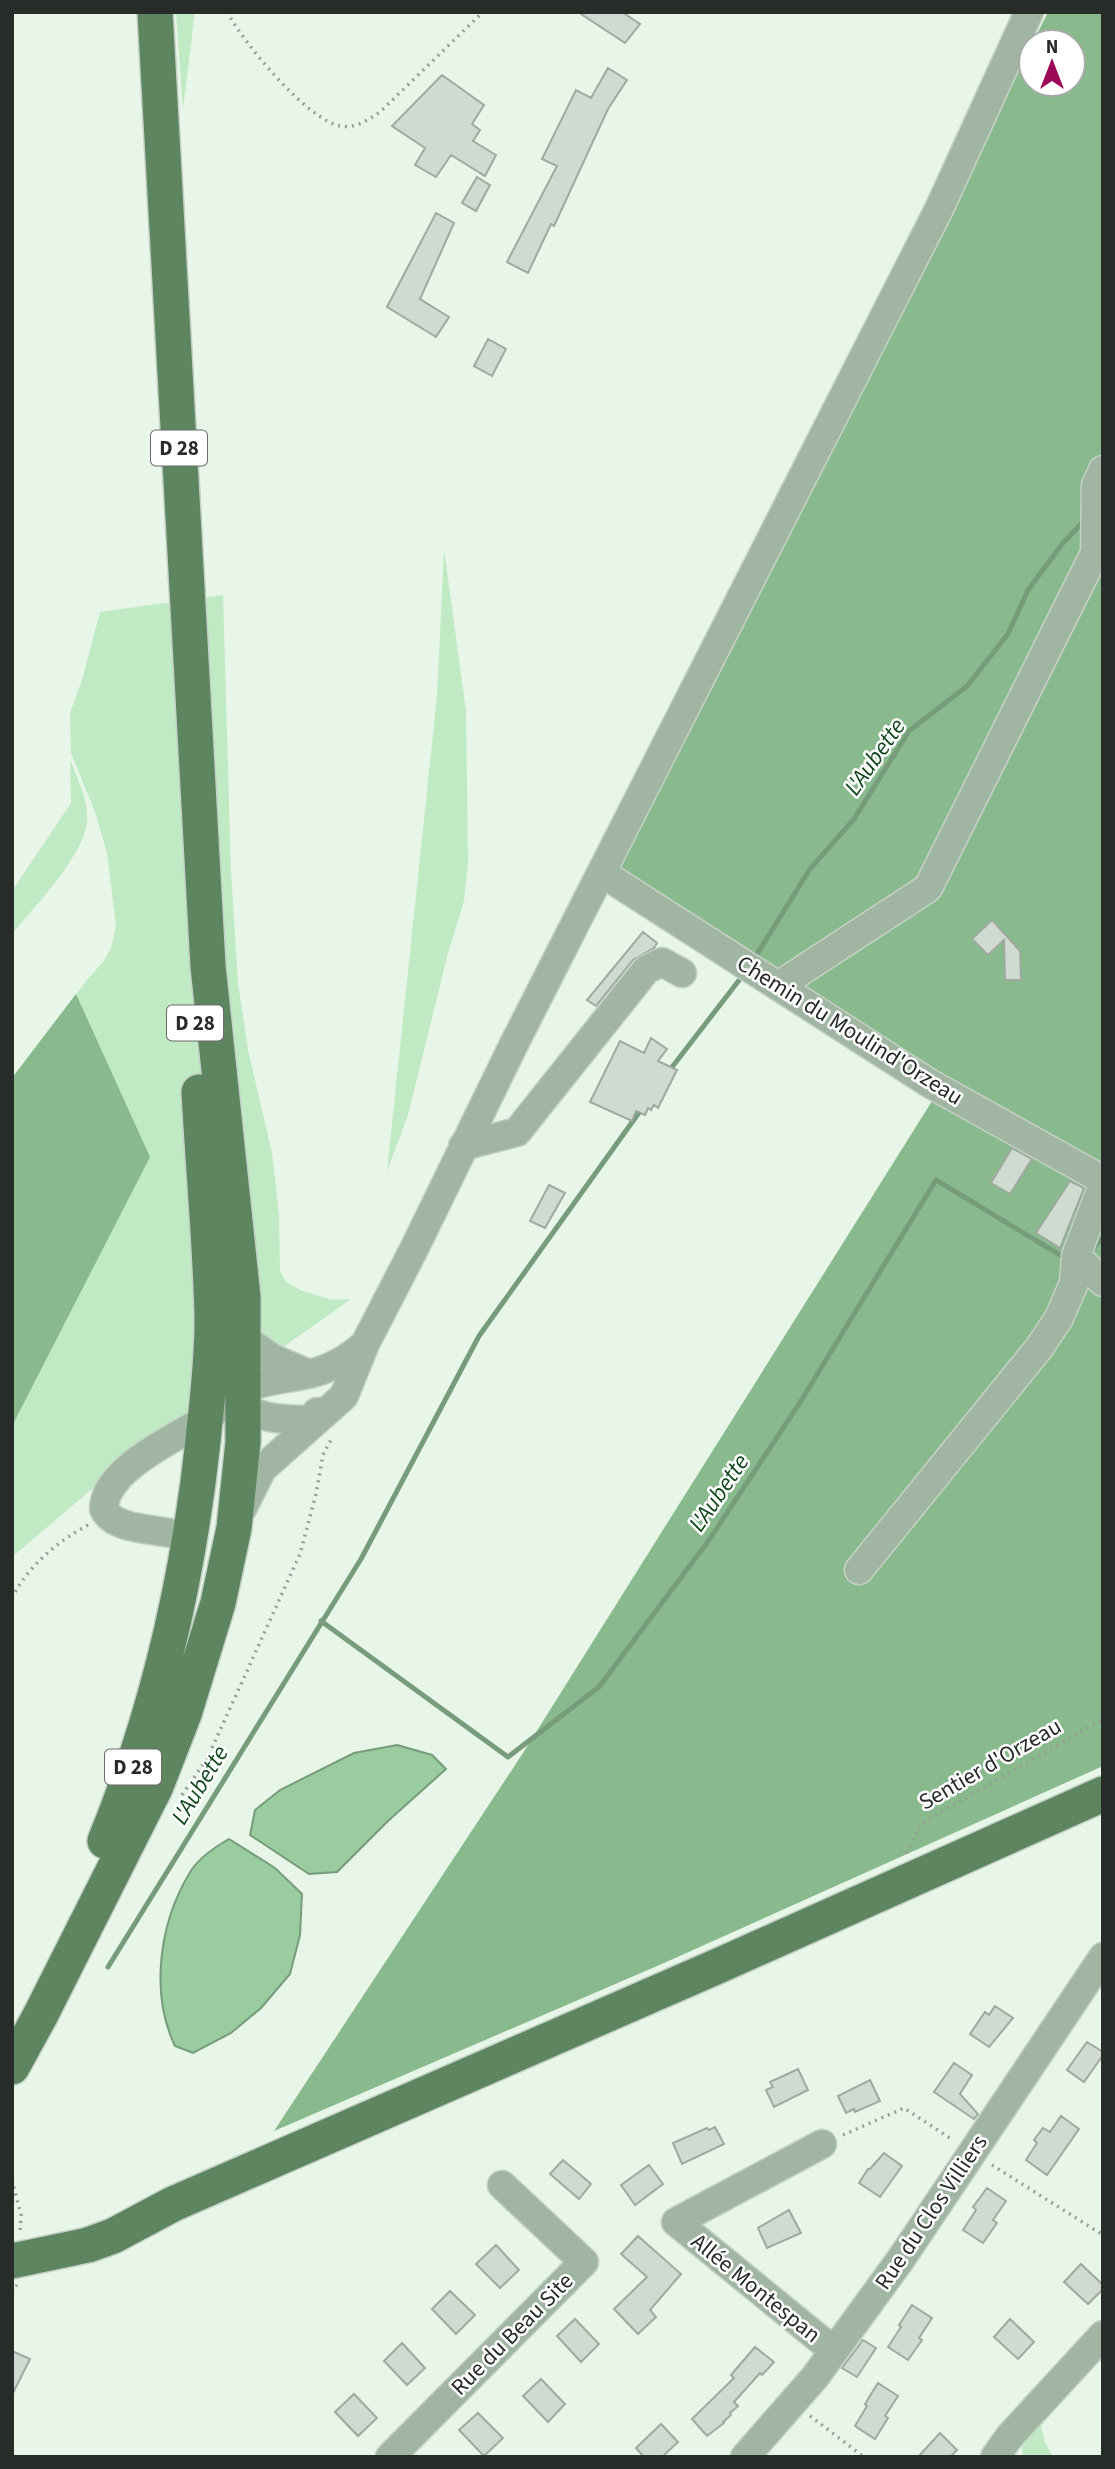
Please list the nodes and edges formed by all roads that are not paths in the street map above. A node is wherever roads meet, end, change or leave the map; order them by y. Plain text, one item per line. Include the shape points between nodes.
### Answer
1 (139, 12) edge
2 (155, 12) edge
3 (1029, 12) edge
4 (1103, 470) edge
5 (602, 873) junction
6 (682, 973) dead end
7 (778, 986) junction
8 (463, 1146) junction
9 (1103, 1180) edge
10 (1103, 1185) edge
11 (1077, 1254) junction
12 (1103, 1282) edge
13 (212, 1317) junction
14 (244, 1339) junction
15 (365, 1344) junction
16 (310, 1374) junction
17 (240, 1398) junction
18 (205, 1419) junction
19 (326, 1426) junction
20 (234, 1528) junction
21 (191, 1538) junction
22 (859, 1570) dead end
23 (1103, 1794) edge
24 (1103, 1957) edge
25 (35, 1998) edge
26 (12, 2067) edge
27 (822, 2144) dead end
28 (502, 2185) dead end
29 (173, 2204) junction
30 (17, 2230) edge
31 (12, 2261) edge
32 (1103, 2335) edge
33 (834, 2351) junction
34 (1002, 2453) edge
35 (390, 2457) edge
36 (745, 2457) edge

1 - 13 main road, D 28
2 - 14 main road, D 28 via 208,966
3 - 5 street via 939,209
4 - 7 street via 1096,485 1095,553 928,888
5 - 7 street, Chemin du Moulind'Orzeau
5 - 8 street
6 - 8 street via 662,962 646,970 517,1132
7 - 9 street, Chemin du Moulind'Orzeau via 929,1083
8 - 15 street
10 - 11 street
11 - 12 street
11 - 22 street via 1074,1283 1039,1348
13 - 17 street via 217,1326 222,1381
13 - 18 main road, D 28
14 - 16 street via 272,1358
14 - 17 main road, D 28
15 - 16 street via 340,1363
15 - 19 street
16 - 17 street via 274,1379
16 - 19 street
17 - 18 street
17 - 19 street via 261,1416
17 - 20 main road, D 28 via 241,1476
18 - 21 main road, D 28
18 - 21 street via 147,1454 118,1480 104,1502 112,1521
19 - 20 street via 258,1474
20 - 25 main road, D 28 via 218,1603 156,1786
21 - 25 main road, D 28 via 165,1666 125,1792
23 - 29 main road
24 - 33 street, Rue du Clos Villiers
25 - 26 main road, D 28
27 - 33 street, Allée Montespan via 676,2222
28 - 35 street, Rue du Beau Site via 584,2262
29 - 30 main road via 53,2234 33,2236
29 - 31 main road via 144,2222 88,2245
32 - 34 street
33 - 36 street, Rue du Clos Villiers

